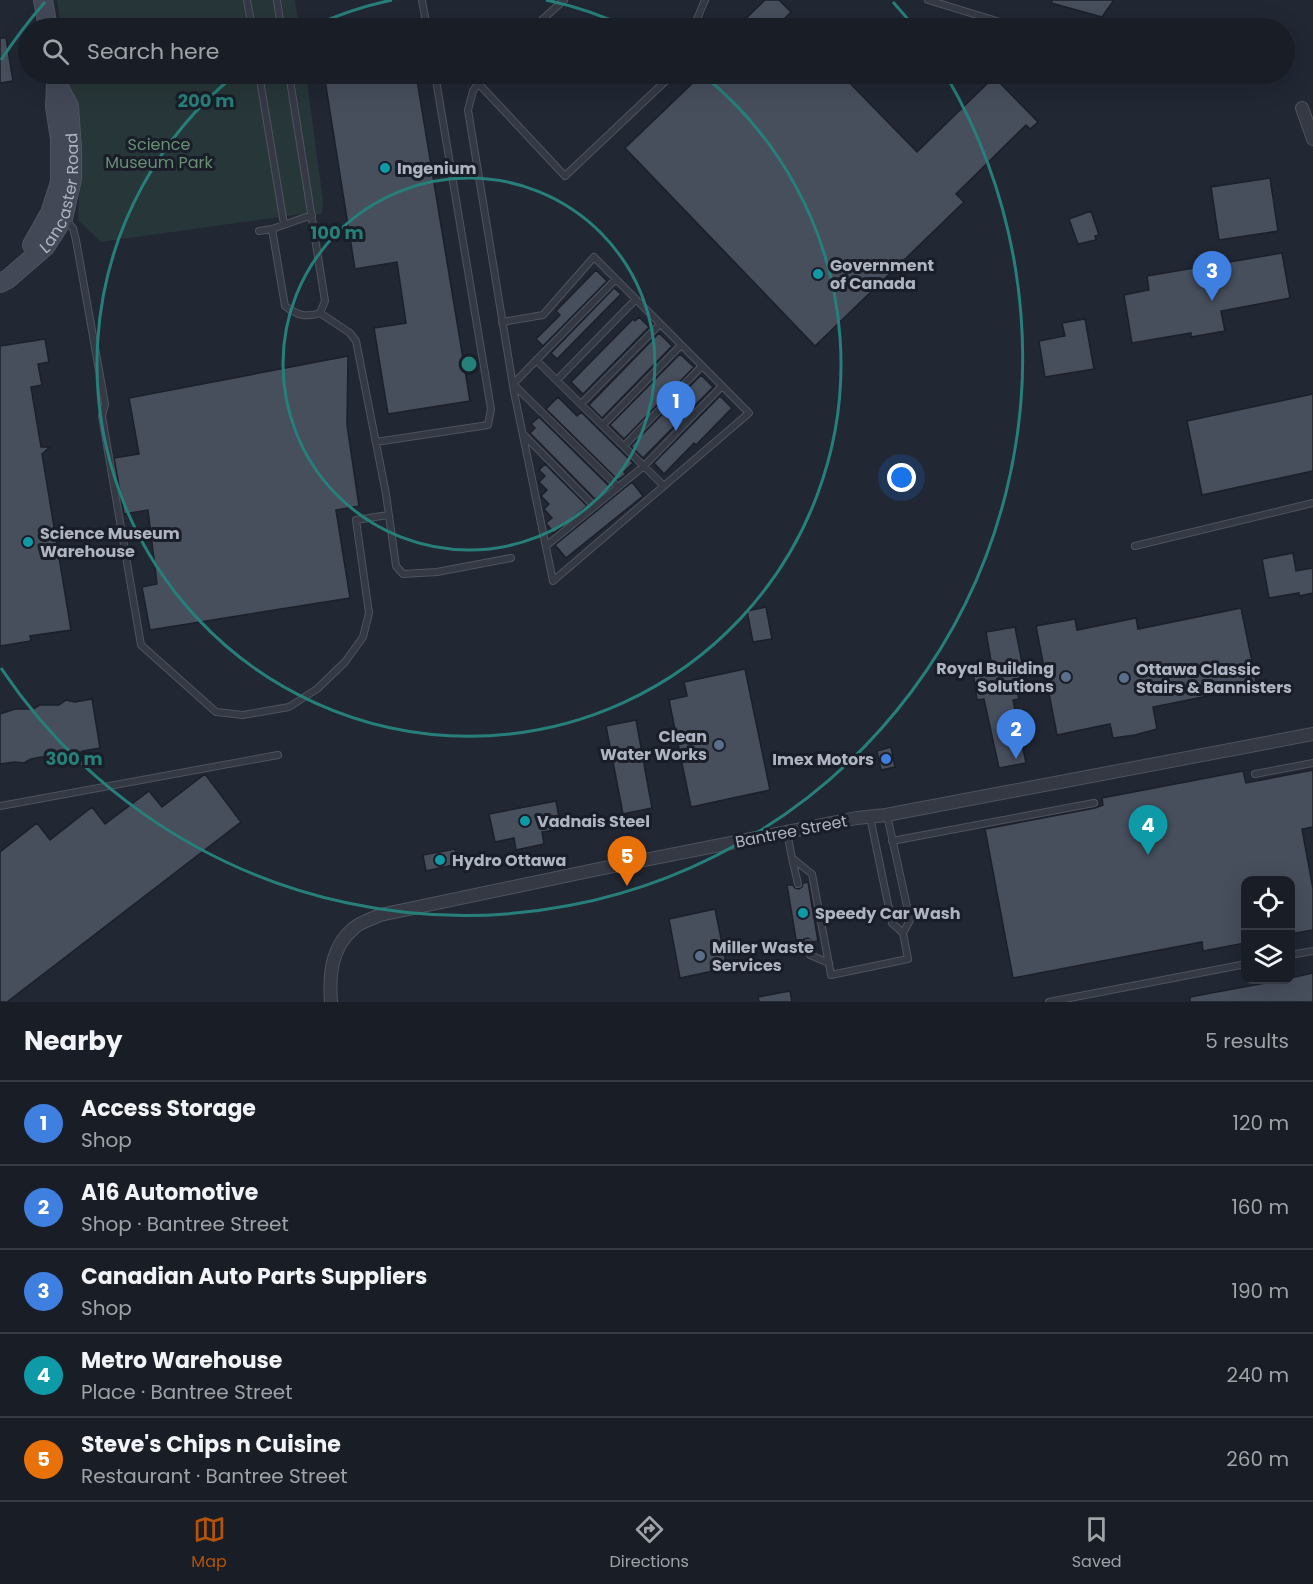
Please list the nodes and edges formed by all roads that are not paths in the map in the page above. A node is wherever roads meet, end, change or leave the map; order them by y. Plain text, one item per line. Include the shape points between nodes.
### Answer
1 (43, 0) edge
2 (247, 0) edge
3 (277, 0) edge
4 (422, 0) edge
5 (564, 0) edge
6 (705, 0) edge
7 (928, 0) edge
8 (46, 18) edge
9 (250, 18) edge
10 (280, 18) edge
11 (425, 18) edge
12 (544, 18) edge
13 (697, 18) edge
14 (987, 18) edge
15 (58, 84) edge
16 (261, 84) edge
17 (291, 84) edge
18 (437, 84) edge
19 (478, 84) joint
20 (662, 84) edge
21 (1302, 108) dead end
22 (1313, 139) edge
23 (312, 215) junction
24 (57, 216) junction
25 (284, 224) junction
26 (272, 229) junction
27 (259, 231) dead end
28 (0, 275) edge
29 (616, 279) junction
30 (0, 283) edge
31 (636, 299) junction
32 (320, 313) junction
33 (502, 322) junction
34 (660, 324) junction
35 (681, 345) junction
36 (536, 360) junction
37 (702, 366) junction
38 (557, 380) junction
39 (513, 384) junction
40 (722, 386) junction
41 (581, 405) junction
42 (603, 425) junction
43 (523, 434) junction
44 (376, 442) junction
45 (624, 446) junction
46 (644, 466) junction
47 (664, 486) junction
48 (618, 487) junction
49 (1313, 503) edge
50 (594, 506) junction
51 (388, 515) junction
52 (546, 546) junction
53 (1135, 546) dead end
54 (511, 558) dead end
55 (1313, 734) edge
56 (278, 755) dead end
57 (1313, 763) edge
58 (1255, 774) dead end
59 (1094, 803) dead end
60 (0, 806) edge
61 (886, 815) junction
62 (870, 817) junction
63 (787, 832) junction
64 (892, 841) junction
65 (792, 858) junction
66 (798, 884) dead end
67 (903, 933) junction
68 (808, 943) dead end
69 (1313, 951) edge
70 (1295, 954) edge
71 (829, 963) junction
72 (1241, 965) edge
73 (331, 1002) edge
74 (1049, 1002) edge

1 - 8 street
2 - 9 lane
3 - 10 lane
4 - 11 lane
5 - 12 lane
6 - 13 lane
7 - 14 lane
15 - 24 street, Lancaster Road via 69,106 72,179
16 - 25 lane
17 - 23 lane
18 - 44 lane via 491,409 488,425
19 - 20 lane via 565,176
19 - 33 lane via 468,110
21 - 22 street
23 - 25 lane
23 - 32 lane via 325,301
24 - 28 street, Lancaster Road
24 - 30 street, Lancaster Road via 45,247
24 - 51 lane via 73,228 79,256 141,645 194,694 216,712 243,716 289,706 317,689 345,662 363,637 369,613 356,520
25 - 26 lane
26 - 27 lane
26 - 32 lane via 285,306 297,315
29 - 31 lane
29 - 33 lane via 594,257 543,315
29 - 36 lane
31 - 34 lane
31 - 38 lane
32 - 44 lane via 356,341
33 - 39 lane
34 - 35 lane
34 - 41 lane
35 - 37 lane
35 - 42 lane
36 - 38 lane
36 - 39 lane
37 - 40 lane
37 - 45 lane
38 - 41 lane
39 - 43 lane
39 - 48 lane
40 - 46 lane
40 - 47 lane via 749,413
41 - 42 lane
42 - 45 lane
43 - 50 lane
43 - 52 lane
44 - 51 lane
45 - 46 lane
46 - 47 lane
46 - 48 lane
47 - 52 lane via 553,581
48 - 50 lane
49 - 53 lane
50 - 52 lane
51 - 54 lane via 396,566 403,574
55 - 61 street, Bantree Street
56 - 60 lane
57 - 58 lane
59 - 64 lane
61 - 62 street, Bantree Street
61 - 64 lane
62 - 63 street, Bantree Street
62 - 67 lane via 892,923
63 - 65 lane
63 - 73 street, Bantree Street via 380,915 354,927 336,950 329,978
64 - 67 lane via 909,920
65 - 66 lane
65 - 71 lane via 812,874
67 - 71 lane via 908,959 831,975
68 - 71 lane via 810,955
69 - 70 lane
72 - 74 lane

